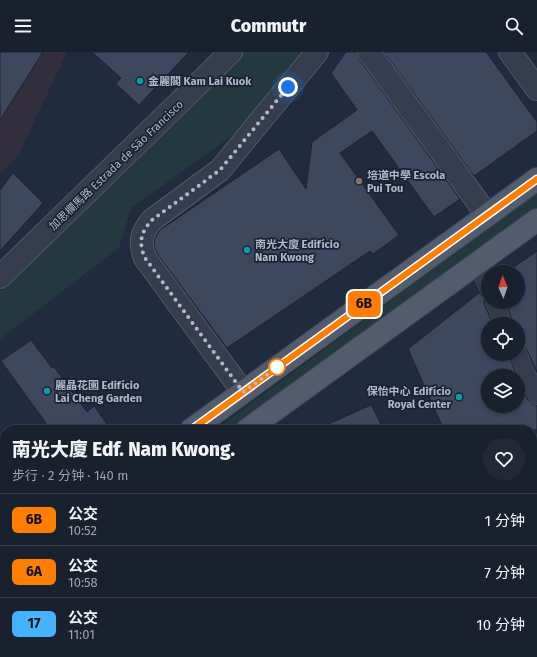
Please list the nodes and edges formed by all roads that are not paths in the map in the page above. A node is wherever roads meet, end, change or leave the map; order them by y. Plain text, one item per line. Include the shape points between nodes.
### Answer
1 (231, 52) edge
2 (317, 52) edge
3 (369, 52) edge
4 (510, 52) edge
5 (537, 89) edge
6 (537, 179) edge
7 (488, 215) junction
8 (537, 220) edge
9 (477, 263) junction
10 (481, 272) edge
11 (0, 277) edge
12 (521, 361) edge
13 (243, 392) junction
14 (537, 396) edge
15 (198, 425) edge
16 (254, 425) edge

1 - 11 street, 加思欄馬路 Estrada de São Francisco
2 - 13 street via 220,170 152,220 145,228 142,238 145,258
3 - 7 street
4 - 5 street
6 - 7 main road
7 - 13 main road
8 - 9 main road
9 - 10 street
9 - 16 main road
12 - 14 street
13 - 15 main road

